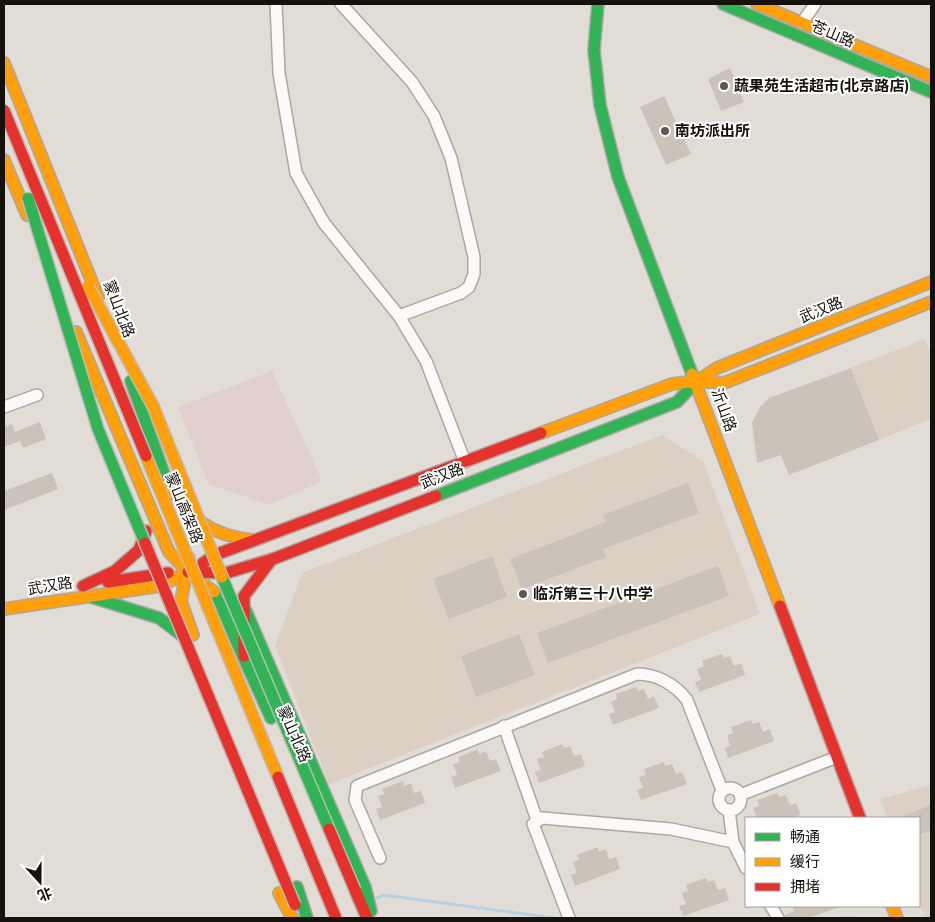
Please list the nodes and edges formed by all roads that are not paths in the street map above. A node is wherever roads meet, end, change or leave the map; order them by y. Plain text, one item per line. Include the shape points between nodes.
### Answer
1 (276, 4) edge
2 (341, 4) edge
3 (598, 4) edge
4 (723, 4) edge
5 (757, 4) edge
6 (814, 4) edge
7 (802, 23) junction
8 (4, 63) edge
9 (931, 77) edge
10 (931, 92) edge
11 (4, 110) edge
12 (4, 139) edge
13 (4, 160) edge
14 (32, 193) junction
15 (931, 282) edge
16 (931, 302) edge
17 (399, 316) junction
18 (697, 381) junction
19 (37, 394) dead end
20 (4, 407) edge
21 (465, 462) junction
22 (169, 485) junction
23 (143, 489) junction
24 (255, 540) junction
25 (273, 559) junction
26 (188, 572) junction
27 (85, 591) junction
28 (4, 599) edge
29 (244, 605) junction
30 (4, 608) edge
31 (170, 625) junction
32 (198, 650) junction
33 (244, 656) junction
34 (233, 698) dead end
35 (504, 726) junction
36 (837, 757) junction
37 (722, 790) junction
38 (740, 795) junction
39 (729, 810) junction
40 (860, 817) edge
41 (537, 820) junction
42 (733, 842) junction
43 (380, 858) dead end
44 (745, 866) edge
45 (772, 907) edge
46 (292, 918) edge
47 (300, 918) edge
48 (307, 918) edge
49 (336, 918) edge
50 (362, 918) edge
51 (367, 918) edge
52 (372, 918) edge
53 (569, 918) edge
54 (778, 918) edge

1 - 17 street via 279,73 296,173 324,223
2 - 17 street via 412,82 434,116 451,158 474,257 474,274 469,287
3 - 18 main road, 沂山路 via 594,50 600,106 616,168
4 - 10 main road, 苍山路
5 - 7 main road, 苍山路
6 - 7 street
7 - 9 main road, 苍山路
8 - 22 main road, 蒙山北路 via 72,230
11 - 14 main road, 蒙山高架路, bridge
12 - 14 main road, 蒙山高架路
13 - 23 main road, 蒙山北路
14 - 34 main road, 蒙山高架路, bridge
14 - 47 main road, bridge via 98,429
14 - 49 main road, 蒙山高架路, bridge
14 - 51 main road, bridge via 153,406 246,636
15 - 18 main road, 武汉路 via 717,368
16 - 18 main road, 武汉路 via 724,383
17 - 21 street via 426,361
18 - 21 main road, 武汉路 via 672,384
18 - 25 main road, 武汉路 via 677,402
18 - 36 main road, 沂山路
19 - 20 street
21 - 24 main road, 武汉路
22 - 24 main road via 181,506 213,532
22 - 26 main road, 蒙山北路 via 189,546
23 - 26 main road, 蒙山北路 via 169,552
23 - 27 main road via 147,529 139,550
24 - 26 main road, 武汉路 via 215,555
25 - 26 main road, 武汉路 via 226,573
25 - 29 main road via 244,596
26 - 27 main road, 武汉路 via 160,586
26 - 32 main road, 蒙山北路 via 181,601
26 - 33 main road, 蒙山北路 via 215,592
27 - 28 main road, 武汉路
27 - 30 main road, 武汉路
27 - 31 main road
29 - 33 main road
29 - 52 main road via 365,886
31 - 32 main road
31 - 46 main road
32 - 48 main road, 蒙山北路 via 303,901
33 - 50 main road, 蒙山北路 via 347,894
35 - 37 street via 637,674 658,677 681,692 686,700
35 - 41 street
35 - 43 street via 357,786 354,800
36 - 38 street
36 - 40 main road, 沂山路
37 - 38 street via 732,788
37 - 39 street via 718,797 720,804
38 - 39 street via 739,806
39 - 42 street
41 - 42 street via 671,829
41 - 53 street via 533,824
42 - 44 street
45 - 54 street

